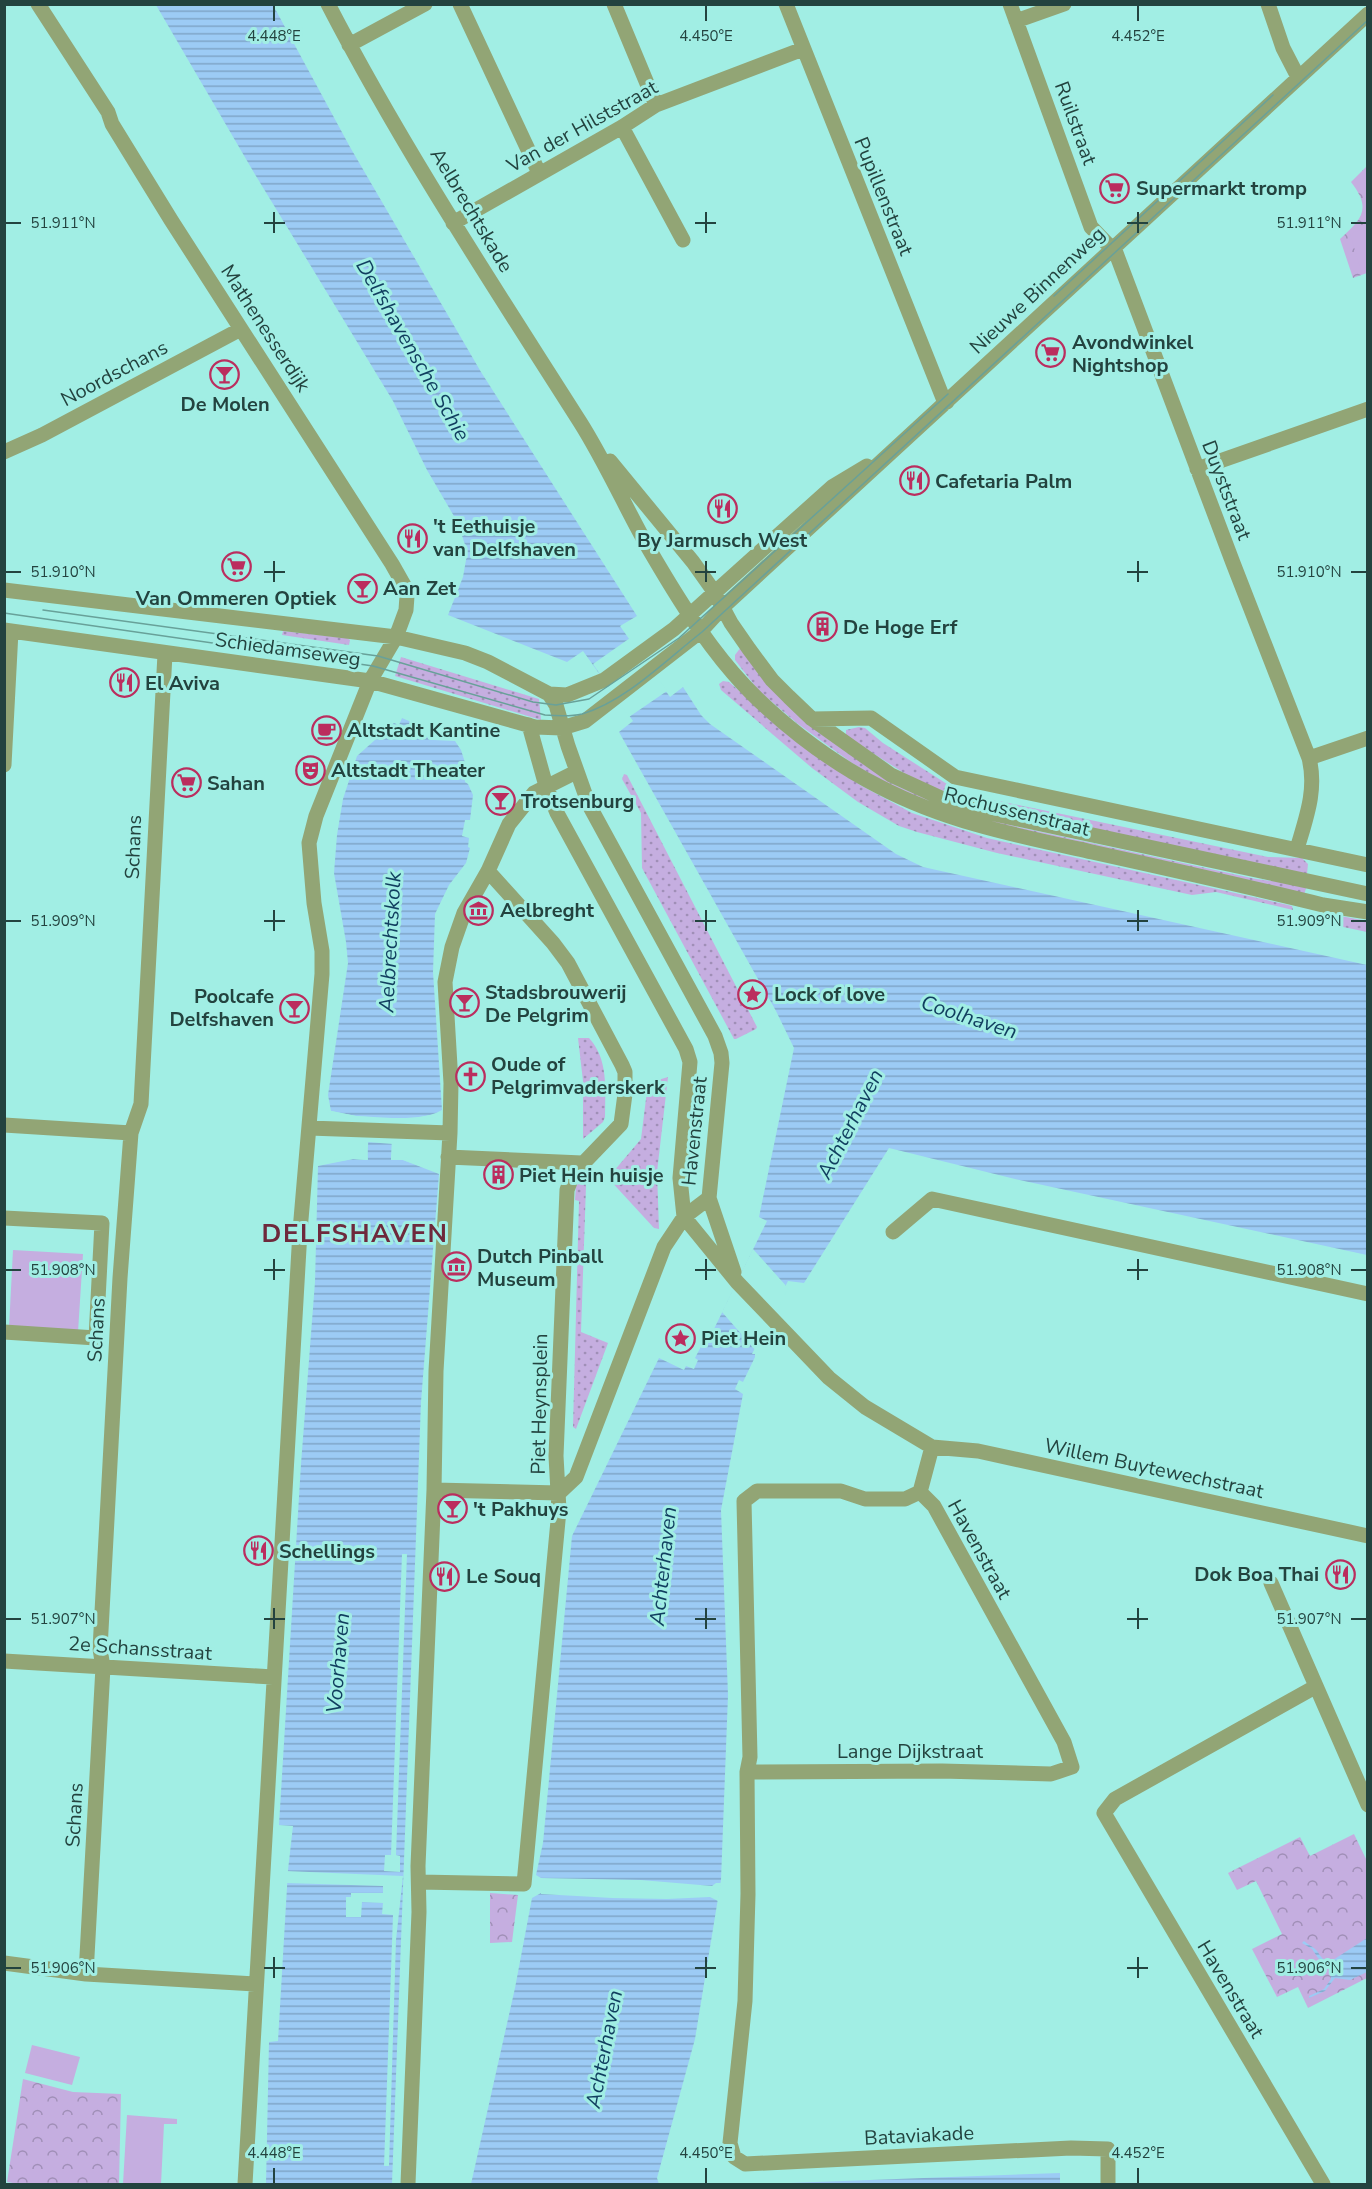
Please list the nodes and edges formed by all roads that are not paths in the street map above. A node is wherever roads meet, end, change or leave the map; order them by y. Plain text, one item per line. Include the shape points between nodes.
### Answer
1 (38, 4) edge
2 (328, 4) edge
3 (425, 4) edge
4 (460, 4) edge
5 (615, 4) edge
6 (786, 4) edge
7 (1010, 4) edge
8 (1064, 4) edge
9 (1268, 4) edge
10 (1368, 14) edge
11 (1016, 21) junction
12 (349, 45) junction
13 (803, 49) junction
14 (1298, 77) junction
15 (656, 105) junction
16 (622, 127) junction
17 (539, 173) junction
18 (453, 223) junction
19 (683, 240) dead end
20 (1112, 250) junction
21 (241, 329) junction
22 (947, 402) junction
23 (1368, 410) edge
24 (587, 433) junction
25 (893, 451) junction
26 (4, 452) edge
27 (1197, 469) junction
28 (4, 590) edge
29 (715, 592) junction
30 (723, 607) junction
31 (689, 614) junction
32 (8, 631) edge
33 (701, 631) junction
34 (396, 637) junction
35 (165, 654) junction
36 (370, 681) junction
37 (549, 694) junction
38 (812, 718) junction
39 (529, 725) junction
40 (562, 728) junction
41 (1368, 738) edge
42 (1309, 758) junction
43 (4, 765) edge
44 (576, 772) junction
45 (546, 786) junction
46 (1297, 849) junction
47 (1368, 866) edge
48 (488, 871) junction
49 (1368, 894) edge
50 (1368, 912) edge
51 (4, 1125) edge
52 (131, 1133) junction
53 (450, 1133) junction
54 (309, 1135) junction
55 (448, 1157) junction
56 (582, 1163) junction
57 (709, 1198) junction
58 (684, 1217) junction
59 (4, 1218) edge
60 (893, 1232) dead end
61 (737, 1282) junction
62 (1368, 1294) edge
63 (4, 1332) edge
64 (96, 1338) junction
65 (116, 1345) junction
66 (932, 1447) junction
67 (434, 1490) junction
68 (920, 1492) junction
69 (559, 1493) junction
70 (1368, 1536) edge
71 (1271, 1583) dead end
72 (4, 1660) edge
73 (103, 1667) junction
74 (273, 1677) junction
75 (1316, 1687) junction
76 (1072, 1767) joint
77 (747, 1772) junction
78 (1368, 1805) edge
79 (419, 1882) junction
80 (4, 1963) edge
81 (86, 1974) junction
82 (255, 1984) junction
83 (245, 2184) edge
84 (408, 2184) edge
85 (1108, 2184) edge
86 (1323, 2184) edge

1 - 21 street, Mathenesserdijk
2 - 12 street, Aelbrechtskade
3 - 12 street
4 - 17 street
5 - 15 street
6 - 13 street, Pupillenstraat
7 - 11 street, Ruilstraat
8 - 11 street
9 - 14 street
10 - 14 street, Nieuwe Binnenweg
11 - 20 street, Ruilstraat via 1091,227
12 - 18 street, Aelbrechtskade
13 - 15 street, Van der Hilststraat
13 - 22 street, Pupillenstraat
14 - 20 street, Nieuwe Binnenweg
15 - 16 street, Van der Hilststraat
16 - 17 street, Van der Hilststraat
16 - 19 street
17 - 18 street, Van der Hilststraat
18 - 24 street, Aelbrechtskade
20 - 22 street, Nieuwe Binnenweg
20 - 27 street, Duyststraat
21 - 26 street, Noordschans
21 - 34 street, Mathenesserdijk via 401,580 407,602
22 - 25 street, Nieuwe Binnenweg
23 - 27 street
24 - 29 street, Aelbrechtskade
24 - 31 street, Aelbrechtskade
25 - 29 street, Nieuwe Binnenweg via 832,487
25 - 30 street, Nieuwe Binnenweg
27 - 42 street, Duyststraat
28 - 34 street, Schiedamseweg
29 - 30 street, Rochussenstraat
29 - 31 street
30 - 33 street, Nieuwe Binnenweg
30 - 38 street, Rochussenstraat via 772,680
31 - 33 street, Rochussenstraat
31 - 37 street via 675,629 604,680 576,693
32 - 35 street, Schiedamseweg
32 - 43 street
33 - 40 street, Schiedamseweg via 585,721
33 - 50 street, Rochussenstraat via 747,688 797,732 869,781 925,808 1006,833
34 - 36 street, Mathenesserdijk
34 - 37 street, Schiedamseweg via 465,653
35 - 36 street, Schiedamseweg
35 - 52 street, Schans via 141,1104
36 - 39 street, Schiedamseweg
36 - 54 street via 309,843 323,962
37 - 40 street
38 - 46 street, Rochussenstraat via 871,718 955,777
38 - 49 street, Rochussenstraat via 891,775 976,810
39 - 40 street, Schiedamseweg
39 - 45 street, Havenstraat
40 - 44 street, Havenstraat
41 - 42 street
42 - 46 street, Duyststraat via 1313,786
44 - 45 street
44 - 57 street, Havenstraat via 589,805 720,1048 722,1071
45 - 48 street via 522,805
45 - 58 street, Havenstraat via 686,1049 690,1062 680,1184
46 - 47 street, Rochussenstraat
48 - 53 street via 464,913 446,973
48 - 56 street, Piet Heynsplein via 568,963 622,1065 625,1083 621,1124
51 - 52 street
52 - 65 street, Schans
53 - 54 street
53 - 55 street
54 - 74 street
55 - 56 street
55 - 67 street via 436,1371
56 - 69 street, Piet Heynsplein via 567,1190 556,1456
57 - 58 street, Piet Heynsplein
57 - 61 street, Havenstraat
58 - 61 street
58 - 69 street, Piet Heynsplein via 664,1247 576,1477
59 - 64 street via 102,1223
60 - 62 street via 932,1199
61 - 66 street via 830,1378 865,1407
63 - 64 street
64 - 65 street
65 - 73 street, Schans via 100,1649
66 - 68 street, Havenstraat
66 - 70 street, Willem Buytewechstraat via 978,1451
67 - 69 street
67 - 79 street
68 - 76 street, Havenstraat via 934,1506 1064,1742
68 - 77 street via 905,1499 865,1499 841,1491 757,1491 744,1501 750,1757
69 - 79 street via 524,1884
71 - 75 street
72 - 73 street, 2e Schansstraat
73 - 74 street, 2e Schansstraat
73 - 81 street, Schans
74 - 82 street
75 - 78 street
75 - 86 street, Havenstraat via 1115,1799 1104,1814
76 - 77 street, Lange Dijkstraat via 1051,1774
77 - 85 street, Bataviakade via 745,2001 730,2143 734,2157 745,2164 1108,2149
79 - 84 street
80 - 81 street
81 - 82 street
82 - 83 street

